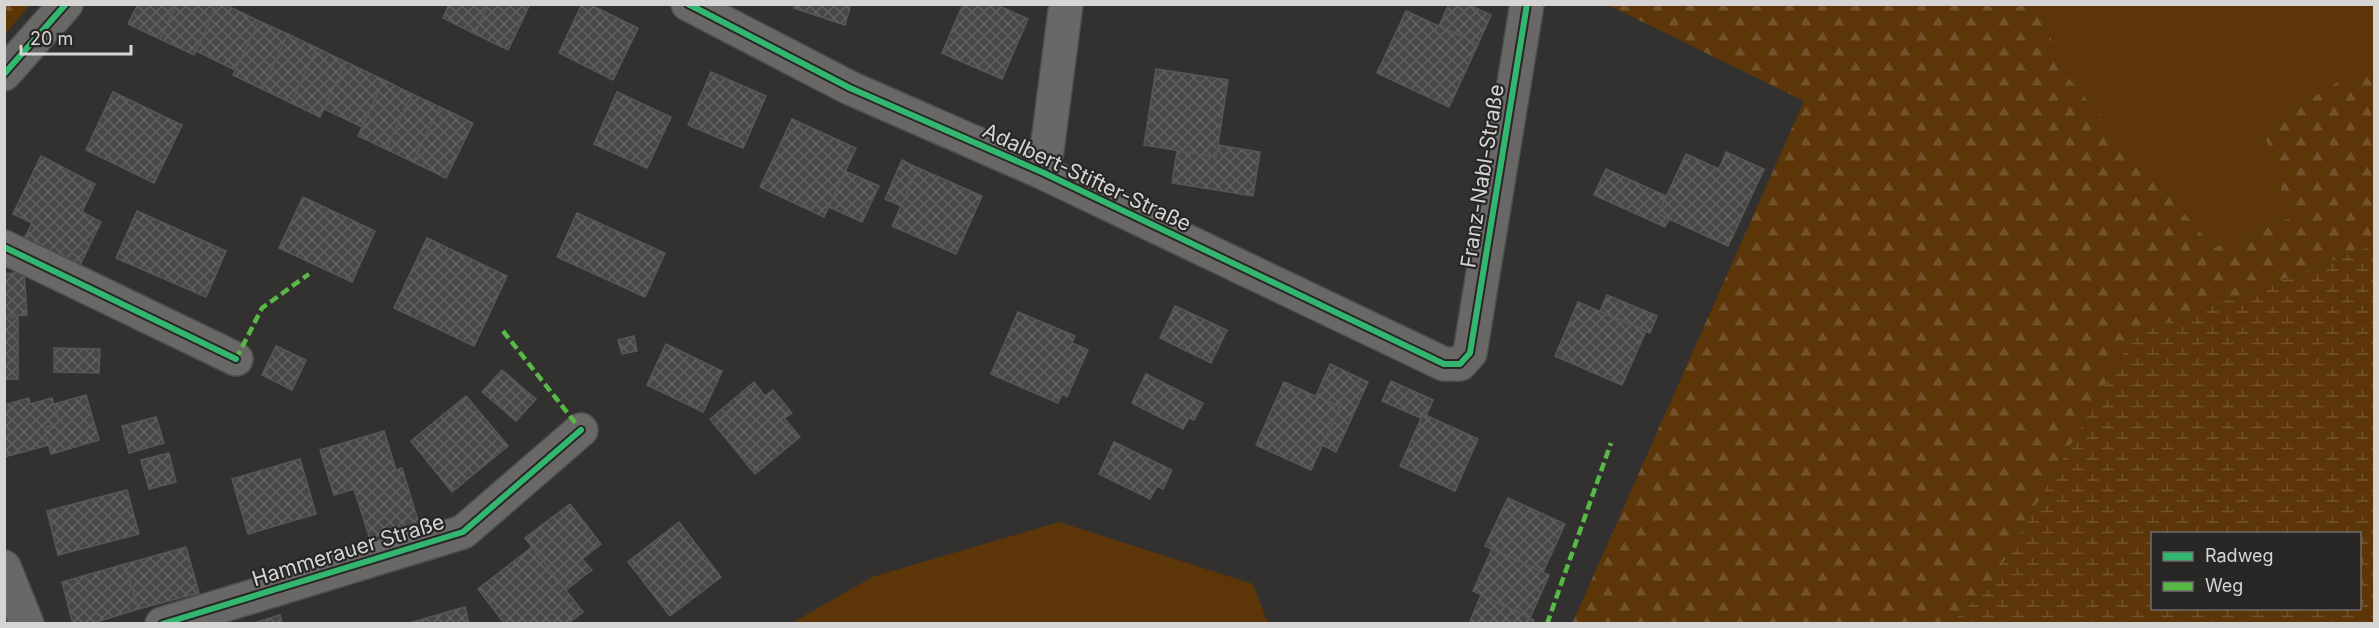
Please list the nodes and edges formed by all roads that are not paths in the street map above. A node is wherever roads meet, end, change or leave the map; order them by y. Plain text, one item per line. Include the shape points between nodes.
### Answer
1 (66, 4) edge
2 (688, 4) edge
3 (1065, 4) edge
4 (1527, 4) edge
5 (4, 74) edge
6 (1044, 173) junction
7 (4, 247) edge
8 (1470, 353) joint
9 (236, 358) dead end
10 (581, 430) dead end
11 (4, 567) edge
12 (27, 624) edge
13 (162, 624) edge

1 - 5 street
2 - 6 street, Adalbert-Stifter-Straße via 850,88
3 - 6 street
4 - 8 street, Franz-Nabl-Straße
6 - 8 street, Adalbert-Stifter-Straße via 1444,364 1460,364
7 - 9 street
10 - 13 street, Hammerauer Straße via 463,532
11 - 12 street

